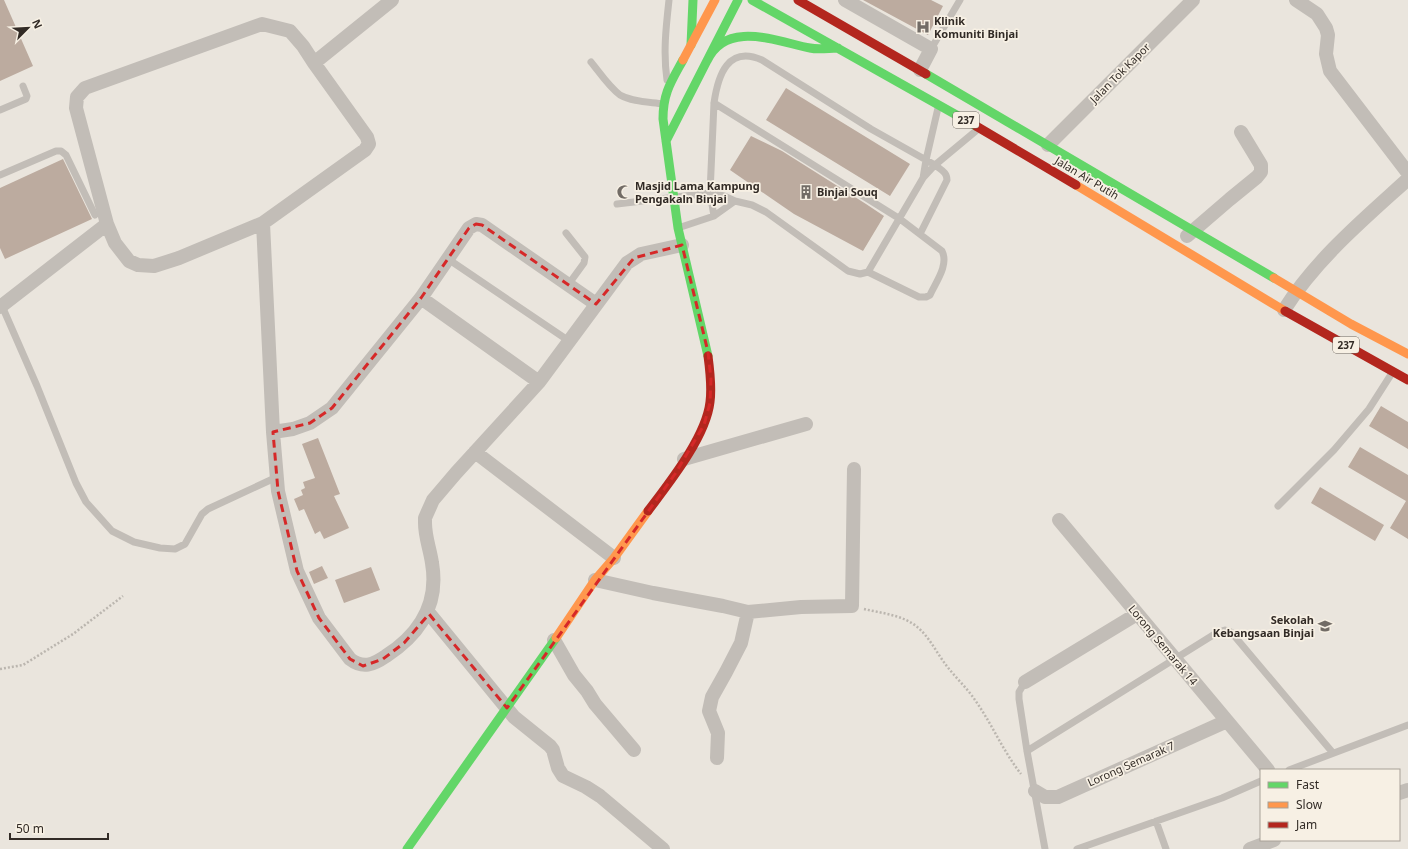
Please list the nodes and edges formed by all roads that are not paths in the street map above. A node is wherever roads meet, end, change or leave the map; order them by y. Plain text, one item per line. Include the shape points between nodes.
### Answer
1 (392, 0) edge
2 (670, 0) edge
3 (693, 0) edge
4 (715, 0) edge
5 (738, 0) edge
6 (752, 0) edge
7 (845, 0) edge
8 (960, 0) edge
9 (1193, 0) edge
10 (1296, 0) edge
11 (805, 2) edge
12 (691, 46) junction
13 (838, 48) junction
14 (931, 49) junction
15 (707, 61) junction
16 (591, 62) dead end
17 (314, 63) junction
18 (920, 70) junction
19 (23, 86) dead end
20 (668, 88) junction
21 (714, 103) junction
22 (663, 104) junction
23 (938, 105) junction
24 (0, 110) edge
25 (979, 128) junction
26 (1241, 132) dead end
27 (666, 141) junction
28 (1048, 145) junction
29 (926, 160) junction
30 (935, 166) junction
31 (1408, 173) edge
32 (0, 175) edge
33 (923, 178) junction
34 (1408, 179) edge
35 (710, 193) junction
36 (673, 198) junction
37 (735, 201) junction
38 (617, 204) dead end
39 (95, 215) dead end
40 (714, 216) junction
41 (900, 219) junction
42 (263, 223) junction
43 (107, 224) junction
44 (678, 228) junction
45 (1193, 231) junction
46 (566, 232) dead end
47 (920, 234) junction
48 (682, 245) junction
49 (1176, 245) junction
50 (448, 259) junction
51 (868, 272) junction
52 (568, 285) junction
53 (1296, 292) junction
54 (421, 298) junction
55 (596, 304) junction
56 (1, 307) edge
57 (1284, 310) junction
58 (569, 341) junction
59 (1406, 350) edge
60 (1393, 372) junction
61 (1408, 380) edge
62 (539, 382) junction
63 (806, 424) dead end
64 (273, 432) junction
65 (475, 452) junction
66 (684, 459) junction
67 (854, 469) dead end
68 (277, 477) junction
69 (1278, 506) dead end
70 (1059, 520) dead end
71 (614, 558) junction
72 (595, 580) junction
73 (428, 612) junction
74 (748, 612) junction
75 (1137, 614) junction
76 (554, 640) junction
77 (1176, 659) junction
78 (1025, 682) joint
79 (506, 708) junction
80 (1227, 721) junction
81 (1408, 725) edge
82 (634, 750) dead end
83 (1026, 751) junction
84 (1333, 754) junction
85 (717, 758) dead end
86 (1267, 769) edge
87 (1292, 769) edge
88 (1260, 781) edge
89 (1035, 791) junction
90 (1156, 821) junction
91 (1271, 841) edge
92 (406, 849) edge
93 (663, 849) edge
94 (1045, 849) edge
95 (1077, 849) edge
96 (1166, 849) edge
97 (1250, 849) edge

1 - 17 street
2 - 20 lane via 665,56
3 - 12 main road
4 - 12 main road
5 - 15 main road
6 - 13 main road, Jalan Air Putih / 237
7 - 14 street
8 - 14 lane
9 - 28 street, Jalan Tok Kapor
10 - 31 street via 1323,21 1328,35 1326,54 1330,71
11 - 18 main road, Jalan Air Putih / 237
12 - 20 main road
13 - 15 main road via 812,50 767,37 749,36 723,42 711,52
13 - 23 main road, Jalan Air Putih / 237
14 - 18 street
15 - 27 main road
16 - 22 lane via 621,95
17 - 42 street via 367,137 369,144 365,150
17 - 43 street via 290,31 262,24 85,88 77,97 76,108
18 - 28 main road, Jalan Air Putih / 237
19 - 24 lane via 26,99
20 - 22 main road
21 - 29 lane via 719,78 729,62 745,55 753,56
21 - 35 lane
21 - 41 lane
22 - 27 main road
23 - 25 main road, Jalan Air Putih / 237
23 - 29 lane
25 - 30 lane
25 - 49 main road, Jalan Air Putih / 237
26 - 45 street via 1261,166 1261,172
27 - 36 main road
28 - 45 main road, Jalan Air Putih / 237
29 - 30 lane
29 - 33 lane
30 - 33 lane
30 - 47 lane via 945,173 947,180
32 - 39 lane via 61,151 66,154
33 - 41 lane
34 - 53 street via 1347,235
35 - 36 lane
35 - 37 lane
35 - 40 lane
36 - 38 lane
36 - 44 main road
37 - 40 lane
37 - 51 lane via 766,212 848,271 860,274
40 - 44 lane
41 - 47 lane
41 - 51 lane
42 - 43 street via 154,266 138,265 129,261
42 - 64 street
43 - 56 street
44 - 48 main road
45 - 49 street
45 - 53 main road, Jalan Air Putih / 237
46 - 52 lane via 585,257 584,263
47 - 51 lane via 942,251 944,256 944,263 930,295 920,297
48 - 55 street via 641,254 634,258 627,263
48 - 66 main road via 708,352 711,379 710,403 704,425
49 - 57 main road, Jalan Air Putih / 237
50 - 52 street via 469,228 476,224 482,225
50 - 54 street
50 - 58 lane
52 - 55 street
53 - 57 street
53 - 59 main road, Jalan Air Putih / 237 via 1351,324
54 - 62 street
54 - 64 street via 332,408 310,423
55 - 58 street
56 - 68 lane via 37,386 76,483 86,502 112,531 134,542 175,549 185,544 202,514 208,509
57 - 60 main road, Jalan Air Putih / 237
58 - 62 street
60 - 61 main road, Jalan Air Putih / 237
60 - 69 lane via 1369,409 1334,450
62 - 65 street
63 - 66 street
64 - 68 street
65 - 71 street
65 - 73 street via 434,500 425,518 433,574
66 - 71 main road
67 - 74 street via 852,606
68 - 73 street via 297,571 319,618 350,660 363,666 383,659 404,643
70 - 75 street, Lorong Semarak 14
71 - 72 main road
72 - 74 street
72 - 76 main road
73 - 79 street
74 - 85 street via 741,644 712,697 709,711 718,733
75 - 77 street, Lorong Semarak 14
75 - 78 street
76 - 79 main road
76 - 82 street via 574,675 595,704
77 - 80 street, Lorong Semarak 14
77 - 83 lane
77 - 84 lane via 1218,632 1231,632
78 - 83 lane via 1019,692 1019,699
79 - 92 main road
79 - 93 street via 550,746 563,776 600,796
80 - 86 street, Lorong Semarak 14
80 - 89 street, Lorong Semarak 7 via 1058,797 1045,797
81 - 84 lane
83 - 89 lane
84 - 87 lane
88 - 90 lane
89 - 94 lane
90 - 95 lane
90 - 96 lane
91 - 97 street

